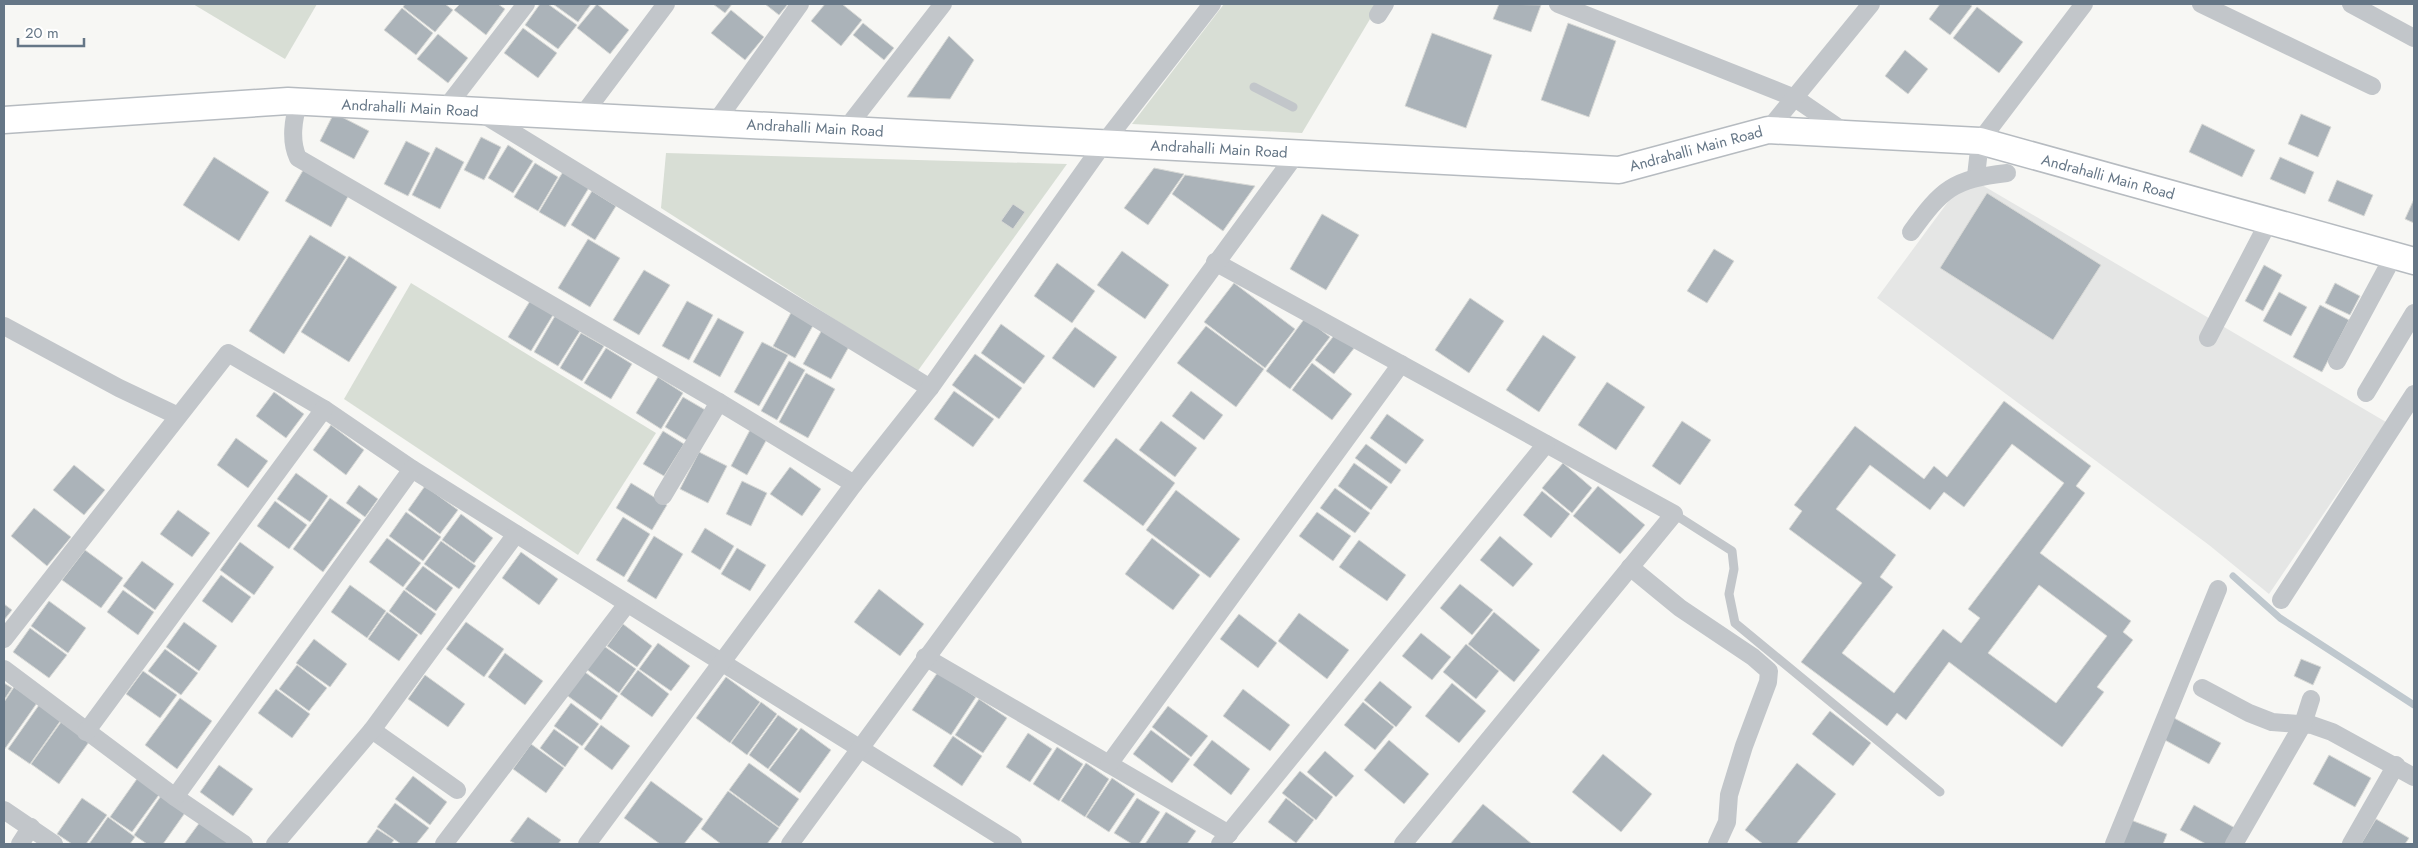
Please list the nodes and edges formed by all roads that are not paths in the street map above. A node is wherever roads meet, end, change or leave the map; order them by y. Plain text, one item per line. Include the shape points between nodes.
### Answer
1 (526, 4) edge
2 (666, 4) edge
3 (800, 4) edge
4 (943, 4) edge
5 (1212, 4) edge
6 (1558, 4) edge
7 (1871, 4) edge
8 (2084, 4) edge
9 (2201, 4) edge
10 (2351, 4) edge
11 (2414, 38) edge
12 (2372, 86) dead end
13 (1254, 87) dead end
14 (1795, 98) junction
15 (299, 102) junction
16 (1293, 108) dead end
17 (445, 109) junction
18 (478, 111) junction
19 (582, 116) junction
20 (4, 120) edge
21 (714, 123) junction
22 (845, 130) junction
23 (1768, 130) junction
24 (1848, 134) junction
25 (1980, 141) junction
26 (1104, 143) junction
27 (1297, 153) junction
28 (2007, 173) dead end
29 (1976, 176) junction
30 (2269, 221) junction
31 (1911, 232) dead end
32 (2404, 258) edge
33 (1215, 262) junction
34 (2414, 313) edge
35 (4, 326) edge
36 (2208, 338) dead end
37 (2337, 361) dead end
38 (1401, 364) junction
39 (930, 388) junction
40 (2366, 394) dead end
41 (2414, 394) edge
42 (719, 402) junction
43 (324, 409) junction
44 (178, 416) junction
45 (1546, 444) junction
46 (412, 470) junction
47 (854, 484) junction
48 (663, 496) dead end
49 (1674, 514) junction
50 (516, 534) junction
51 (1630, 567) junction
52 (2218, 589) dead end
53 (2281, 600) dead end
54 (627, 604) junction
55 (4, 639) edge
56 (925, 657) junction
57 (722, 662) junction
58 (4, 668) edge
59 (2202, 688) dead end
60 (2311, 699) dead end
61 (2303, 724) junction
62 (372, 730) junction
63 (86, 732) junction
64 (859, 748) junction
65 (1109, 764) junction
66 (2396, 765) junction
67 (2414, 777) edge
68 (458, 790) dead end
69 (1940, 792) dead end
70 (175, 797) junction
71 (4, 810) edge
72 (31, 827) junction
73 (1224, 839) edge
74 (1406, 843) edge
75 (20, 844) edge
76 (54, 844) edge
77 (244, 844) edge
78 (275, 844) edge
79 (444, 844) edge
80 (587, 844) edge
81 (790, 844) edge
82 (1013, 844) edge
83 (1717, 844) edge
84 (2114, 844) edge
85 (2234, 844) edge
86 (2351, 844) edge

1 - 17 street
2 - 19 street
3 - 21 street
4 - 22 street
5 - 26 street
6 - 14 street
7 - 14 street
8 - 25 street
9 - 12 street
10 - 11 street
13 - 16 lane
14 - 23 street
14 - 24 street
15 - 17 main road, Andrahalli Main Road
15 - 20 main road, Andrahalli Main Road
15 - 42 street via 294,118 294,150 298,158
17 - 18 main road, Andrahalli Main Road
18 - 19 main road, Andrahalli Main Road
18 - 39 street
19 - 21 main road, Andrahalli Main Road
21 - 22 main road, Andrahalli Main Road
22 - 26 main road, Andrahalli Main Road
23 - 24 main road, Andrahalli Main Road
23 - 27 main road, Andrahalli Main Road via 1619,170
24 - 25 main road, Andrahalli Main Road
25 - 29 street
25 - 30 main road, Andrahalli Main Road
26 - 27 main road, Andrahalli Main Road
26 - 39 street
27 - 33 street
28 - 29 street
29 - 31 street via 1953,186 1931,204
30 - 32 main road, Andrahalli Main Road
30 - 36 street
32 - 37 street
33 - 38 street
33 - 56 street
34 - 40 street
35 - 44 street
38 - 45 street
38 - 65 street
39 - 47 street
41 - 53 street
42 - 47 street
42 - 48 street
43 - 44 street via 228,353
43 - 46 street
43 - 63 street
44 - 55 street
45 - 49 street
45 - 73 street
46 - 50 street
46 - 70 street
47 - 57 street
49 - 51 street
49 - 69 lane via 1732,551 1734,569 1729,594 1735,624
50 - 54 street
50 - 62 street
51 - 74 street
51 - 83 street via 1680,608 1769,671 1729,795 1727,822
52 - 84 street
54 - 57 street
54 - 79 street
56 - 64 street
56 - 65 street
57 - 64 street
57 - 80 street
58 - 63 street
59 - 61 street via 2272,722
60 - 61 street
61 - 66 street via 2332,732
61 - 85 street
62 - 68 street
62 - 78 street
63 - 70 street
64 - 81 street
64 - 82 street
65 - 73 street
66 - 67 street
66 - 86 street
70 - 77 street
71 - 72 street
72 - 75 street
72 - 76 street

